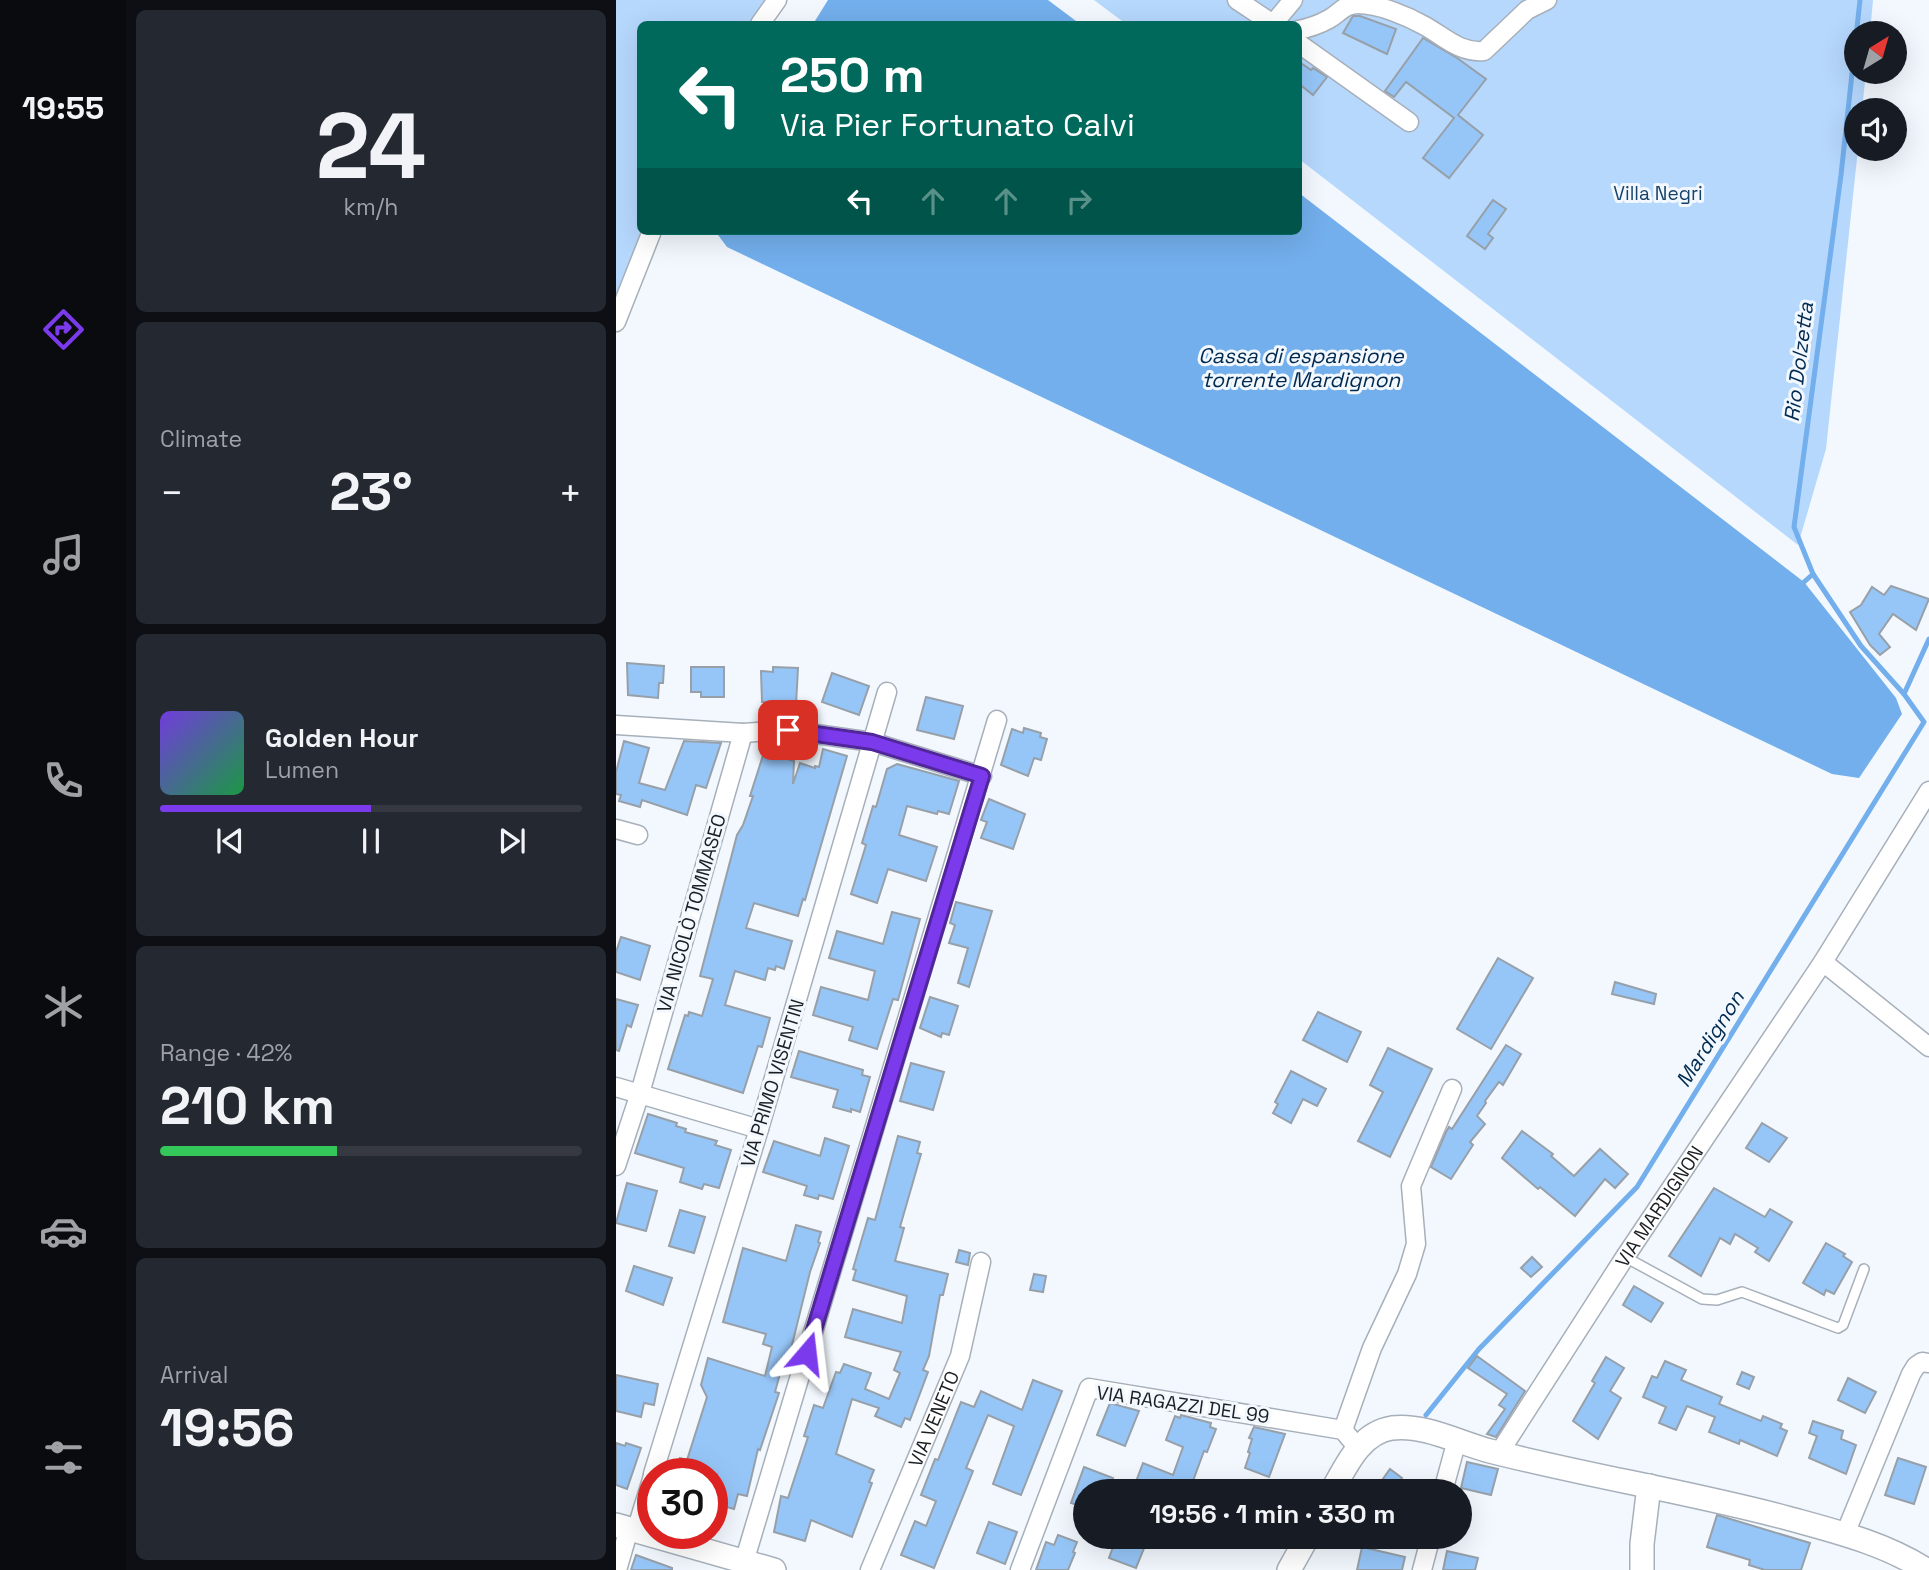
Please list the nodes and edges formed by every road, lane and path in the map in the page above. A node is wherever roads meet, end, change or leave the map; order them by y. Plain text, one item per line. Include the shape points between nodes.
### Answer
1 (777, 0) edge
2 (1237, 0) edge
3 (1293, 0) edge
4 (1547, 0) edge
5 (762, 21) edge
6 (1269, 21) edge
7 (1276, 21) edge
8 (1302, 29) edge
9 (1302, 46) edge
10 (1409, 122) dead end
11 (650, 235) edge
12 (616, 322) edge
13 (887, 692) dead end
14 (997, 720) dead end
15 (616, 725) edge
16 (743, 733) junction
17 (872, 742) junction
18 (982, 776) junction
19 (1929, 791) edge
20 (616, 829) edge
21 (638, 835) dead end
22 (1823, 962) junction
23 (1929, 1046) edge
24 (616, 1087) edge
25 (1452, 1089) dead end
26 (640, 1093) junction
27 (759, 1129) junction
28 (616, 1166) edge
29 (1625, 1257) junction
30 (981, 1262) dead end
31 (1864, 1269) dead end
32 (1929, 1363) edge
33 (1343, 1430) junction
34 (1457, 1440) junction
35 (1358, 1448) junction
36 (1499, 1453) junction
37 (658, 1458) edge
38 (1339, 1479) edge
39 (1446, 1479) edge
40 (1649, 1486) junction
41 (637, 1508) edge
42 (627, 1528) edge
43 (1845, 1534) junction
44 (1301, 1549) edge
45 (1428, 1549) edge
46 (762, 1568) edge
47 (617, 1570) edge
48 (870, 1570) edge
49 (1020, 1570) edge
50 (1289, 1570) edge
51 (1422, 1570) edge
52 (1642, 1570) edge
53 (1926, 1570) edge

1 - 5 street
2 - 6 street
3 - 7 street
4 - 8 street via 1527,10 1485,51 1471,52 1399,14 1357,4
9 - 10 street
11 - 12 street
13 - 17 street, VIA PRIMO VISENTIN
14 - 18 street
15 - 16 street
16 - 17 street via 788,730
16 - 26 street, VIA NICOLÒ TOMMASEO
17 - 18 street
17 - 27 street, VIA PRIMO VISENTIN
18 - 46 street
19 - 22 street, VIA MARDIGNON
20 - 21 street
22 - 23 street
22 - 29 street, VIA MARDIGNON
24 - 26 street
25 - 33 street via 1411,1186 1416,1244 1407,1274
26 - 27 street
26 - 28 street, VIA NICOLÒ TOMMASEO
27 - 37 street, VIA PRIMO VISENTIN
29 - 31 lane via 1702,1299 1717,1300 1742,1292 1838,1328
29 - 36 street, VIA MARDIGNON
30 - 48 street, VIA VENETO via 960,1356
32 - 43 street via 1922,1362 1911,1374
33 - 35 street
33 - 49 street, VIA RAGAZZI DEL 99 via 1089,1388
34 - 35 street via 1394,1428 1380,1431
34 - 36 street
34 - 39 street
35 - 38 street
36 - 40 street
40 - 43 street
40 - 52 street
41 - 42 street, VIA PRIMO VISENTIN
42 - 46 street
42 - 47 street
43 - 53 street
44 - 50 street
45 - 51 street

